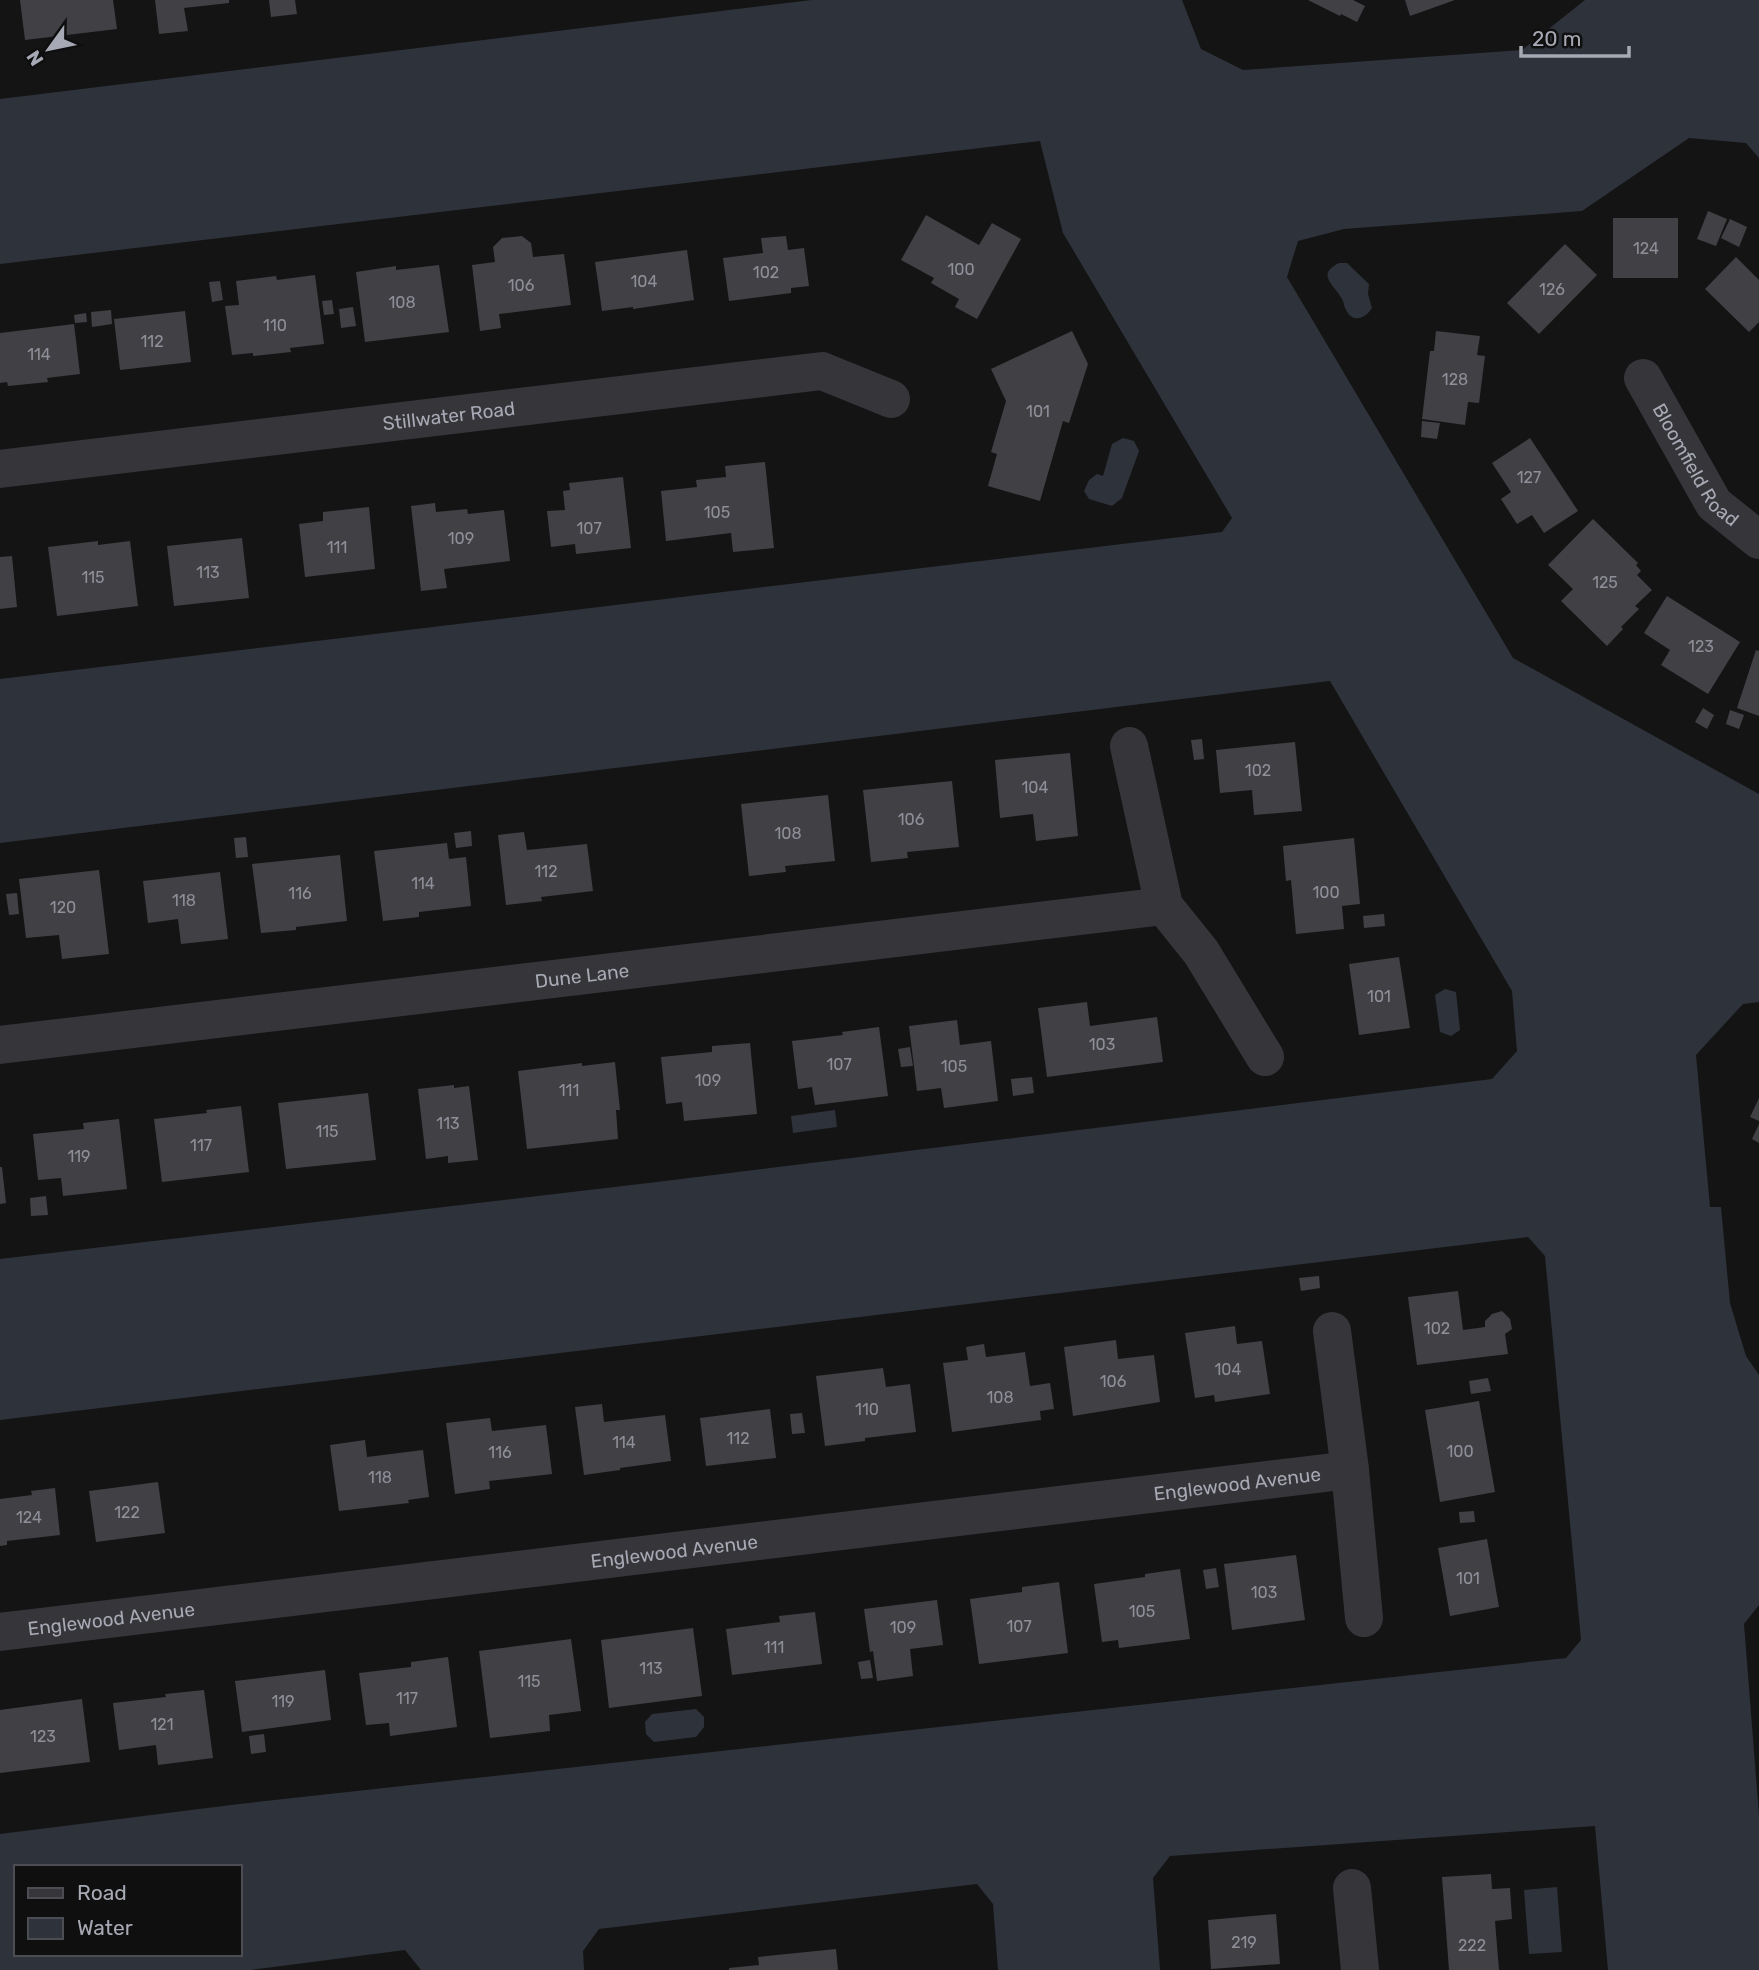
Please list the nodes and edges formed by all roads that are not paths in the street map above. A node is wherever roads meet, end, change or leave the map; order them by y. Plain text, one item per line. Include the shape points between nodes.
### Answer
1 (1643, 378) dead end
2 (891, 398) dead end
3 (0, 469) edge
4 (1759, 540) edge
5 (1129, 746) dead end
6 (1164, 906) junction
7 (0, 1045) edge
8 (1265, 1057) dead end
9 (1332, 1331) dead end
10 (1350, 1470) junction
11 (1364, 1618) dead end
12 (0, 1632) edge
13 (1352, 1888) dead end
14 (1360, 1970) edge

1 - 4 street, Bloomfield Road via 1714,504
2 - 3 street, Stillwater Road via 822,371
5 - 6 street
6 - 7 street, Dune Lane
6 - 8 street via 1201,952
9 - 10 street
10 - 11 street
10 - 12 street, Englewood Avenue
13 - 14 street

